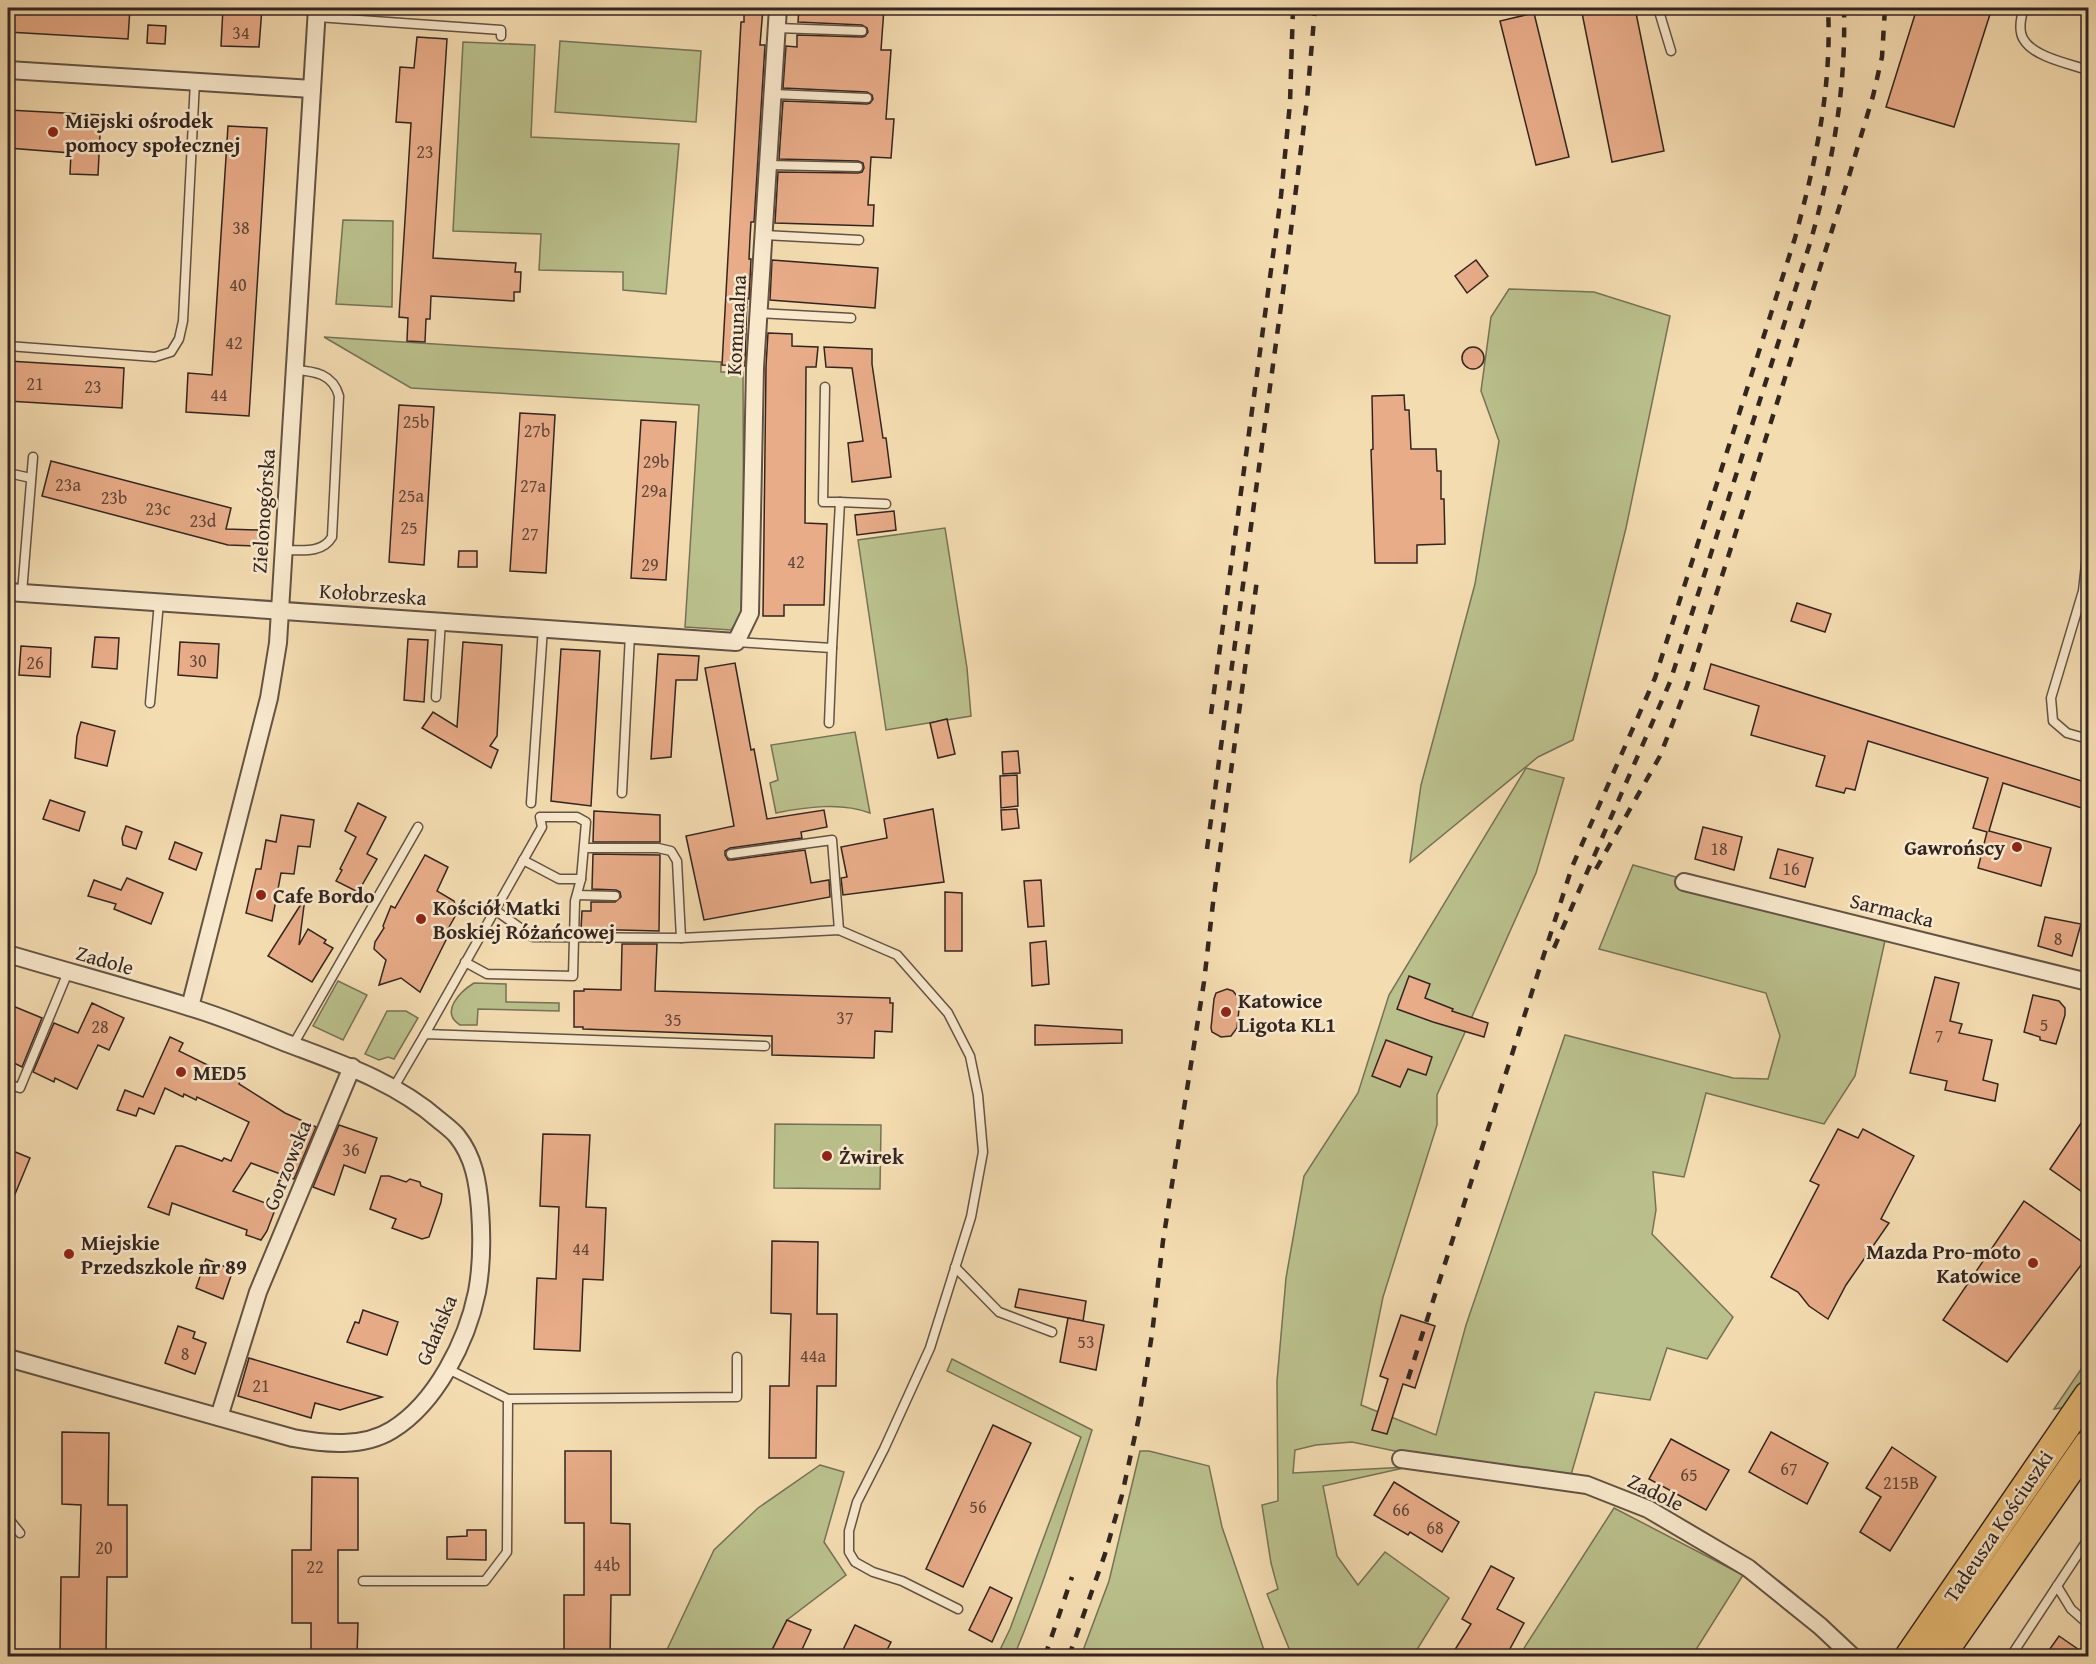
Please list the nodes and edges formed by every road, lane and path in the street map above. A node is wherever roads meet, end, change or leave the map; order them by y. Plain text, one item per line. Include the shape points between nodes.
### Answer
1 (778, 8) edge
2 (1658, 8) edge
3 (2024, 8) edge
4 (317, 12) edge
5 (777, 28) junction
6 (862, 31) dead end
7 (501, 36) dead end
8 (1671, 51) dead end
9 (8, 70) edge
10 (2088, 70) edge
11 (195, 81) junction
12 (312, 89) junction
13 (773, 94) junction
14 (867, 98) dead end
15 (768, 165) junction
16 (858, 167) dead end
17 (764, 235) junction
18 (859, 240) dead end
19 (759, 313) junction
20 (851, 318) dead end
21 (8, 346) edge
22 (294, 370) junction
23 (825, 387) dead end
24 (33, 458) dead end
25 (8, 473) edge
26 (31, 478) junction
27 (840, 502) junction
28 (886, 504) dead end
29 (2088, 546) edge
30 (285, 550) junction
31 (15, 593) edge
32 (159, 602) junction
33 (279, 610) junction
34 (441, 621) junction
35 (543, 628) junction
36 (630, 634) junction
37 (736, 642) junction
38 (832, 648) junction
39 (436, 697) dead end
40 (150, 703) dead end
41 (829, 723) dead end
42 (2088, 739) edge
43 (622, 793) dead end
44 (531, 803) dead end
45 (418, 827) dead end
46 (585, 848) junction
47 (731, 854) dead end
48 (523, 860) junction
49 (582, 879) junction
50 (1684, 882) dead end
51 (577, 895) junction
52 (615, 896) dead end
53 (495, 910) junction
54 (839, 930) junction
55 (574, 938) junction
56 (681, 938) junction
57 (8, 954) edge
58 (465, 962) junction
59 (68, 972) junction
60 (2088, 982) edge
61 (190, 1007) junction
62 (425, 1034) junction
63 (293, 1045) junction
64 (765, 1046) dead end
65 (352, 1067) junction
66 (8, 1084) edge
67 (394, 1087) junction
68 (955, 1267) junction
69 (1052, 1332) dead end
70 (8, 1358) edge
71 (737, 1358) dead end
72 (448, 1369) junction
73 (2088, 1395) edge
74 (508, 1399) junction
75 (219, 1417) junction
76 (2088, 1444) edge
77 (1401, 1459) dead end
78 (2088, 1465) edge
79 (2064, 1480) junction
80 (8, 1518) edge
81 (20, 1533) dead end
82 (2088, 1539) edge
83 (363, 1581) dead end
84 (2058, 1586) junction
85 (958, 1609) dead end
86 (2088, 1624) edge
87 (1949, 1651) edge
88 (1852, 1656) edge
89 (1909, 1656) edge
90 (2011, 1656) edge

1 - 5 street, Komunalna
2 - 8 lane
3 - 10 lane via 2021,33 2030,47 2041,55
4 - 7 lane via 501,30
4 - 12 street, Zielonogórska
5 - 6 lane
5 - 13 street, Komunalna
9 - 11 street
11 - 12 street
11 - 21 lane via 183,321 171,352 155,357
12 - 22 street, Zielonogórska
13 - 14 lane
13 - 15 street, Komunalna
15 - 16 lane
15 - 17 street, Komunalna
17 - 18 lane
17 - 19 street, Komunalna
19 - 20 lane
19 - 37 street, Komunalna via 750,613
22 - 30 street, Zielonogórska
22 - 30 lane via 309,370 331,379 339,396 332,537 329,543 314,550
23 - 27 lane via 824,502
24 - 26 lane
25 - 26 lane
26 - 31 lane
27 - 28 lane
27 - 38 lane
29 - 42 lane via 2083,591 2051,698 2053,721 2067,733
30 - 33 street, Zielonogórska
31 - 32 street, Kołobrzeska
32 - 33 street, Kołobrzeska
32 - 40 lane
33 - 34 street, Kołobrzeska
33 - 61 street, Zielonogórska via 278,643 268,698
34 - 35 street, Kołobrzeska
34 - 39 lane
35 - 36 street, Kołobrzeska
35 - 44 lane
36 - 37 street, Kołobrzeska
36 - 43 lane
37 - 38 lane
38 - 41 lane
45 - 63 lane
46 - 48 lane via 586,822 577,817 540,817 542,827
46 - 49 lane
46 - 56 lane via 671,851 677,861
47 - 54 lane via 832,840
48 - 49 lane via 559,879
48 - 53 lane
49 - 51 lane
50 - 60 street, Sarmacka
51 - 52 lane
51 - 55 lane
53 - 55 lane via 533,937
53 - 58 lane
54 - 56 lane
54 - 68 lane via 897,955 948,1013 970,1056 983,1152 971,1217
55 - 56 lane
55 - 58 lane via 573,976 487,974
57 - 59 street, Zadole
58 - 62 lane
59 - 61 street, Zadole
59 - 66 lane via 20,1088
61 - 63 street, Gdańska
62 - 64 lane
62 - 67 lane
63 - 65 street, Gdańska
65 - 67 street, Gdańska
65 - 75 street, Gorzowska via 258,1292
67 - 72 street, Gdańska via 421,1104 457,1136 477,1177 481,1221 477,1292
68 - 69 lane via 999,1312
68 - 85 lane via 930,1348 857,1502 849,1531 849,1552 855,1562 873,1572 902,1581
70 - 75 street, Gdańska
71 - 74 lane via 737,1397
72 - 74 lane
72 - 75 street, Gdańska via 414,1413 391,1431 361,1441 327,1444
73 - 89 main road, Tadeusza Kościuszki
74 - 83 lane via 507,1552 485,1581
76 - 79 main road, Tadeusza Kościuszki
77 - 88 street, Zadole via 1587,1485 1648,1509 1748,1568
78 - 79 street
79 - 87 main road, Tadeusza Kościuszki
80 - 81 lane
82 - 84 lane
84 - 86 lane via 2071,1609
84 - 90 lane

